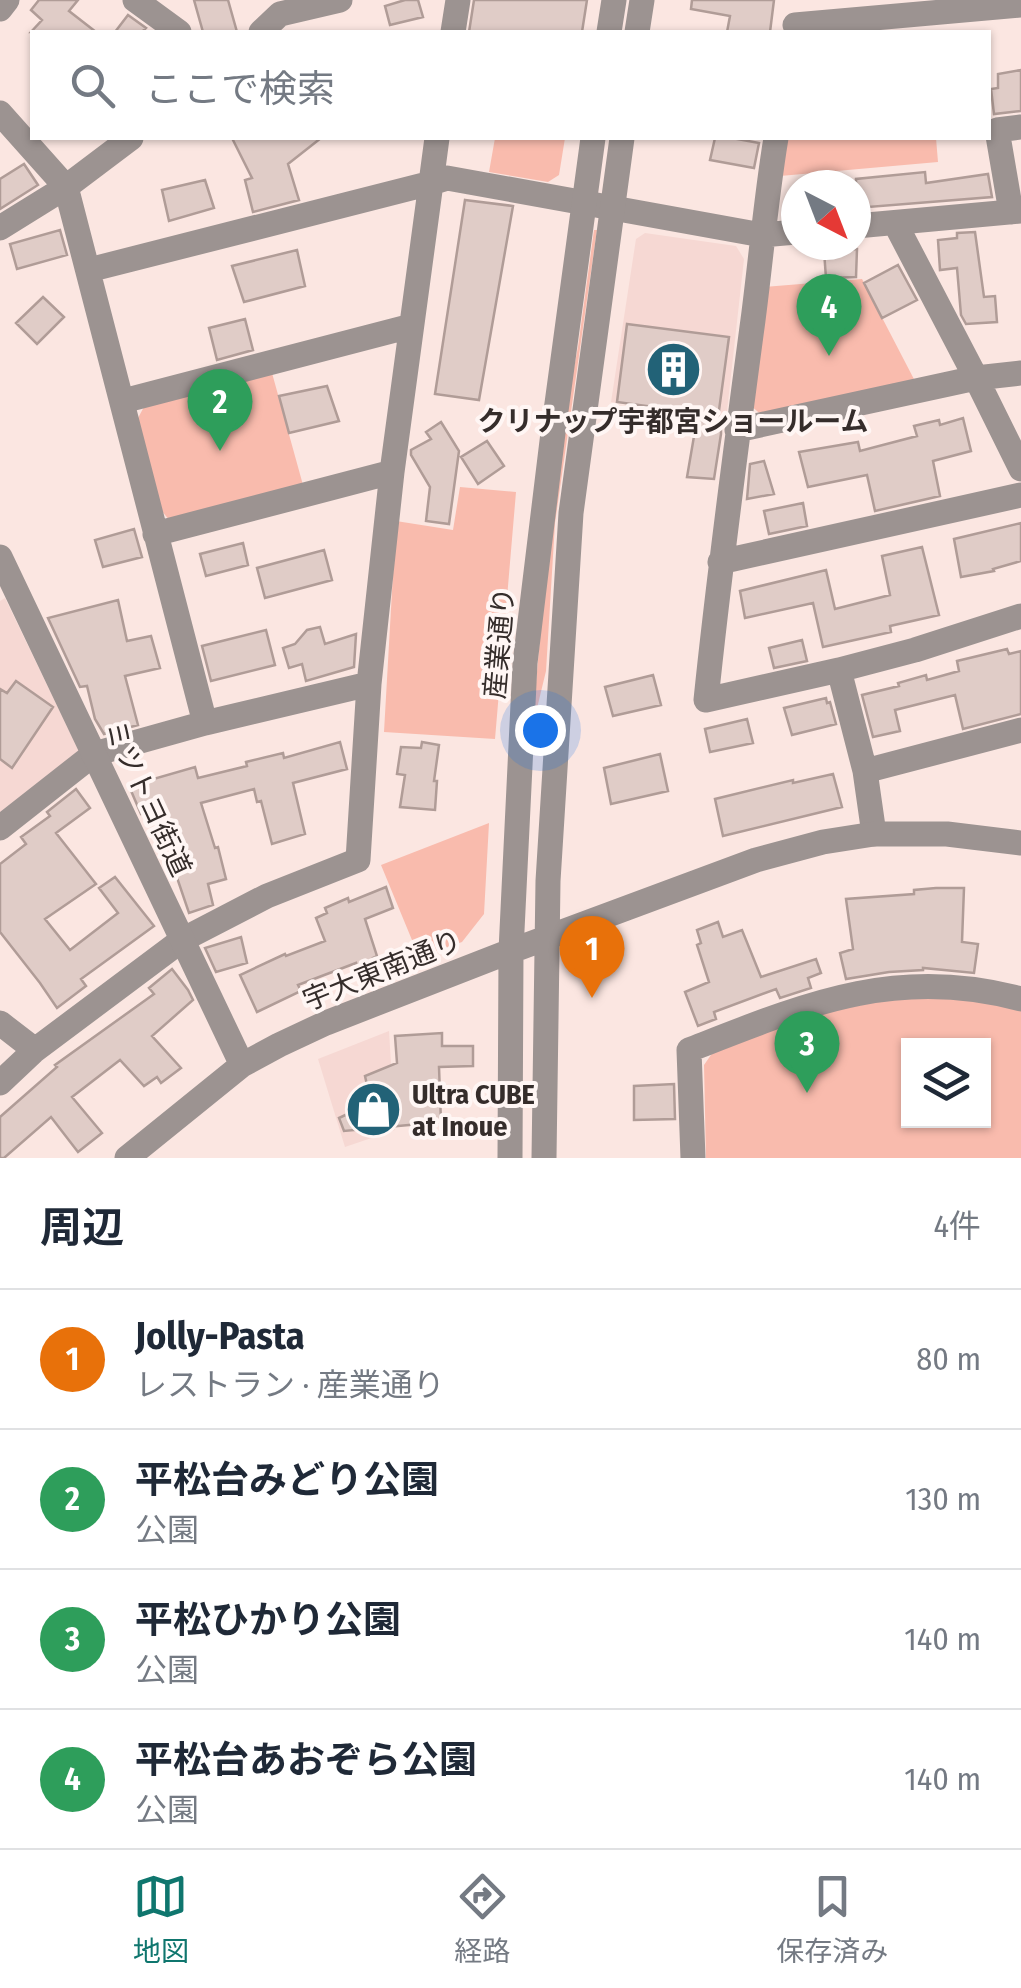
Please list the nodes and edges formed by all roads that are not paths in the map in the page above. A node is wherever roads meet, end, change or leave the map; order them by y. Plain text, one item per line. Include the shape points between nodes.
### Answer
1 (7, 0) edge
2 (136, 0) edge
3 (340, 0) edge
4 (458, 0) edge
5 (614, 0) edge
6 (642, 0) edge
7 (1021, 5) edge
8 (0, 8) edge
9 (796, 19) edge
10 (177, 30) edge
11 (262, 30) edge
12 (453, 30) edge
13 (609, 30) edge
14 (637, 30) edge
15 (0, 113) edge
16 (1021, 128) edge
17 (128, 140) edge
18 (438, 140) edge
19 (593, 140) edge
20 (622, 140) edge
21 (776, 140) edge
22 (431, 182) junction
23 (66, 187) junction
24 (584, 202) junction
25 (611, 208) junction
26 (1016, 212) edge
27 (895, 223) junction
28 (871, 225) edge
29 (0, 228) edge
30 (781, 233) edge
31 (762, 235) junction
32 (90, 270) junction
33 (411, 326) junction
34 (1021, 373) edge
35 (976, 378) junction
36 (123, 402) junction
37 (737, 430) junction
38 (1021, 469) edge
39 (392, 472) junction
40 (1021, 495) edge
41 (155, 534) junction
42 (0, 557) edge
43 (720, 562) junction
44 (1021, 616) edge
45 (839, 670) junction
46 (369, 684) junction
47 (205, 723) junction
48 (1021, 730) edge
49 (94, 754) junction
50 (865, 771) junction
51 (0, 828) edge
52 (874, 834) junction
53 (1021, 843) edge
54 (548, 939) junction
55 (182, 940) junction
56 (511, 951) junction
57 (1021, 999) edge
58 (0, 1023) edge
59 (35, 1050) junction
60 (242, 1065) junction
61 (0, 1083) edge
62 (127, 1158) edge
63 (510, 1158) edge
64 (544, 1158) edge
65 (693, 1158) edge

1 - 8 street
2 - 10 street
3 - 11 street via 280,14
4 - 12 street
5 - 13 street
6 - 14 street
7 - 9 street
15 - 23 street
16 - 26 street via 997,130
17 - 23 street
18 - 22 street
19 - 24 street, 産業通り
20 - 25 street
21 - 31 street
22 - 24 street via 447,178
22 - 32 street
22 - 33 street
23 - 29 street
23 - 32 street
24 - 25 street
24 - 56 street, 産業通り via 525,663
25 - 31 street
25 - 54 street via 571,513
26 - 27 street
27 - 28 street
27 - 35 street
30 - 31 street
31 - 37 street
32 - 36 street
33 - 36 street
33 - 39 street
34 - 35 street
35 - 37 street
35 - 38 street
36 - 41 street
37 - 43 street
39 - 41 street
39 - 46 street
40 - 43 street
41 - 47 street
42 - 49 street, ミツトヨ街道
43 - 45 street via 706,700
44 - 45 street
45 - 50 street
46 - 47 street
46 - 55 street via 358,860 266,896
47 - 49 street
48 - 50 street
49 - 51 street
49 - 55 street, ミツトヨ街道
50 - 52 street
52 - 53 street, 宇大東南通り
52 - 54 street, 宇大東南通り via 756,860
54 - 56 street, 宇大東南通り
54 - 64 street
55 - 59 street
55 - 60 street, ミツトヨ街道
56 - 60 street, 宇大東南通り via 326,1023
56 - 63 street, 産業通り
57 - 65 street via 959,987 880,988 814,1003 689,1050
58 - 59 street
59 - 61 street
60 - 62 street, 宇大東南通り

